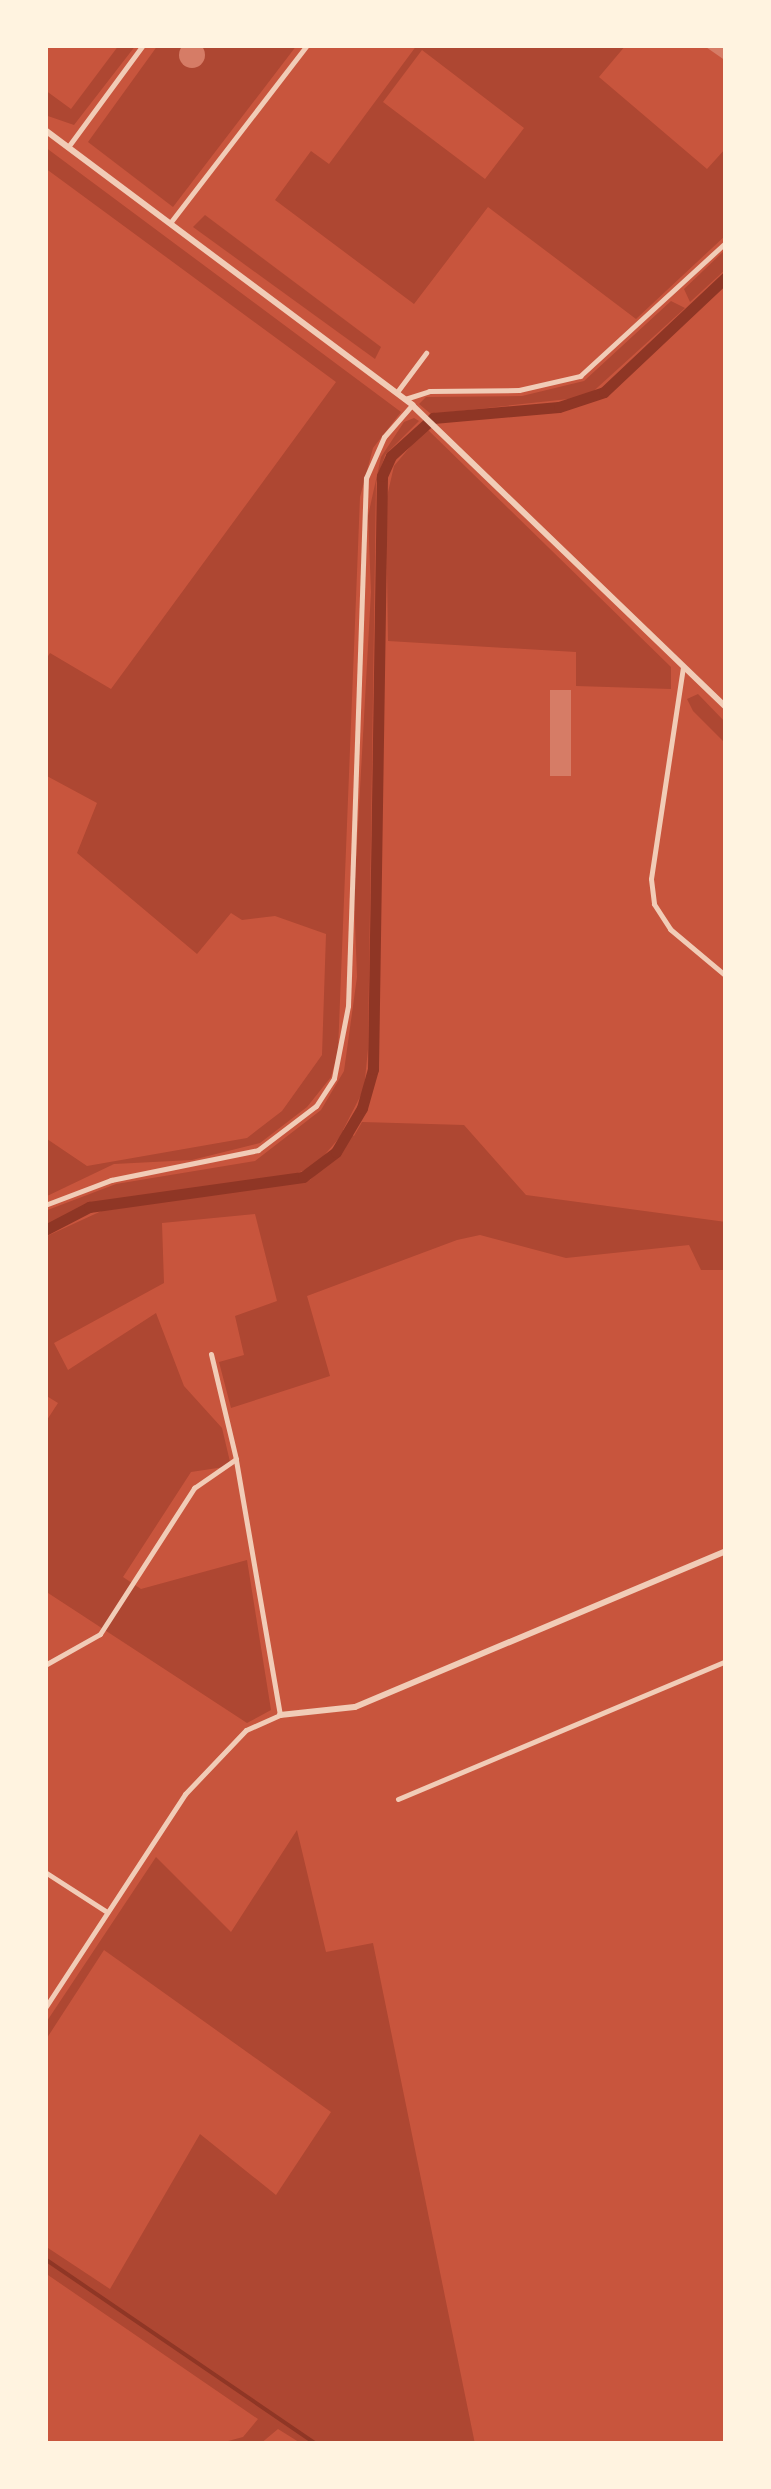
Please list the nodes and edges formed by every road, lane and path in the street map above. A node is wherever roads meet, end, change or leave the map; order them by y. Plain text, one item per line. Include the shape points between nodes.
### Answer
1 (143, 45) edge
2 (308, 45) edge
3 (45, 130) edge
4 (68, 147) junction
5 (170, 223) junction
6 (726, 242) edge
7 (426, 353) dead end
8 (397, 392) junction
9 (409, 402) junction
10 (682, 667) junction
11 (726, 706) edge
12 (726, 976) edge
13 (45, 1204) edge
14 (211, 1354) dead end
15 (236, 1459) junction
16 (726, 1551) edge
17 (726, 1661) edge
18 (45, 1665) edge
19 (280, 1715) junction
20 (398, 1799) dead end
21 (45, 1872) edge
22 (107, 1912) junction
23 (45, 2008) edge

1 - 4 street
2 - 5 street
3 - 4 street
4 - 5 street
5 - 8 street
6 - 9 street via 580,376 520,390 430,391
7 - 8 street
8 - 9 street
9 - 10 street
9 - 13 street via 366,478 348,1006 334,1078 316,1106 258,1150 111,1180
10 - 11 street
10 - 12 street via 651,879 654,904 670,929
14 - 15 street
15 - 18 street via 194,1488 100,1634
15 - 19 street
16 - 19 street via 354,1707
17 - 20 street
19 - 22 street via 246,1730 215,1758
21 - 22 street
22 - 23 street

